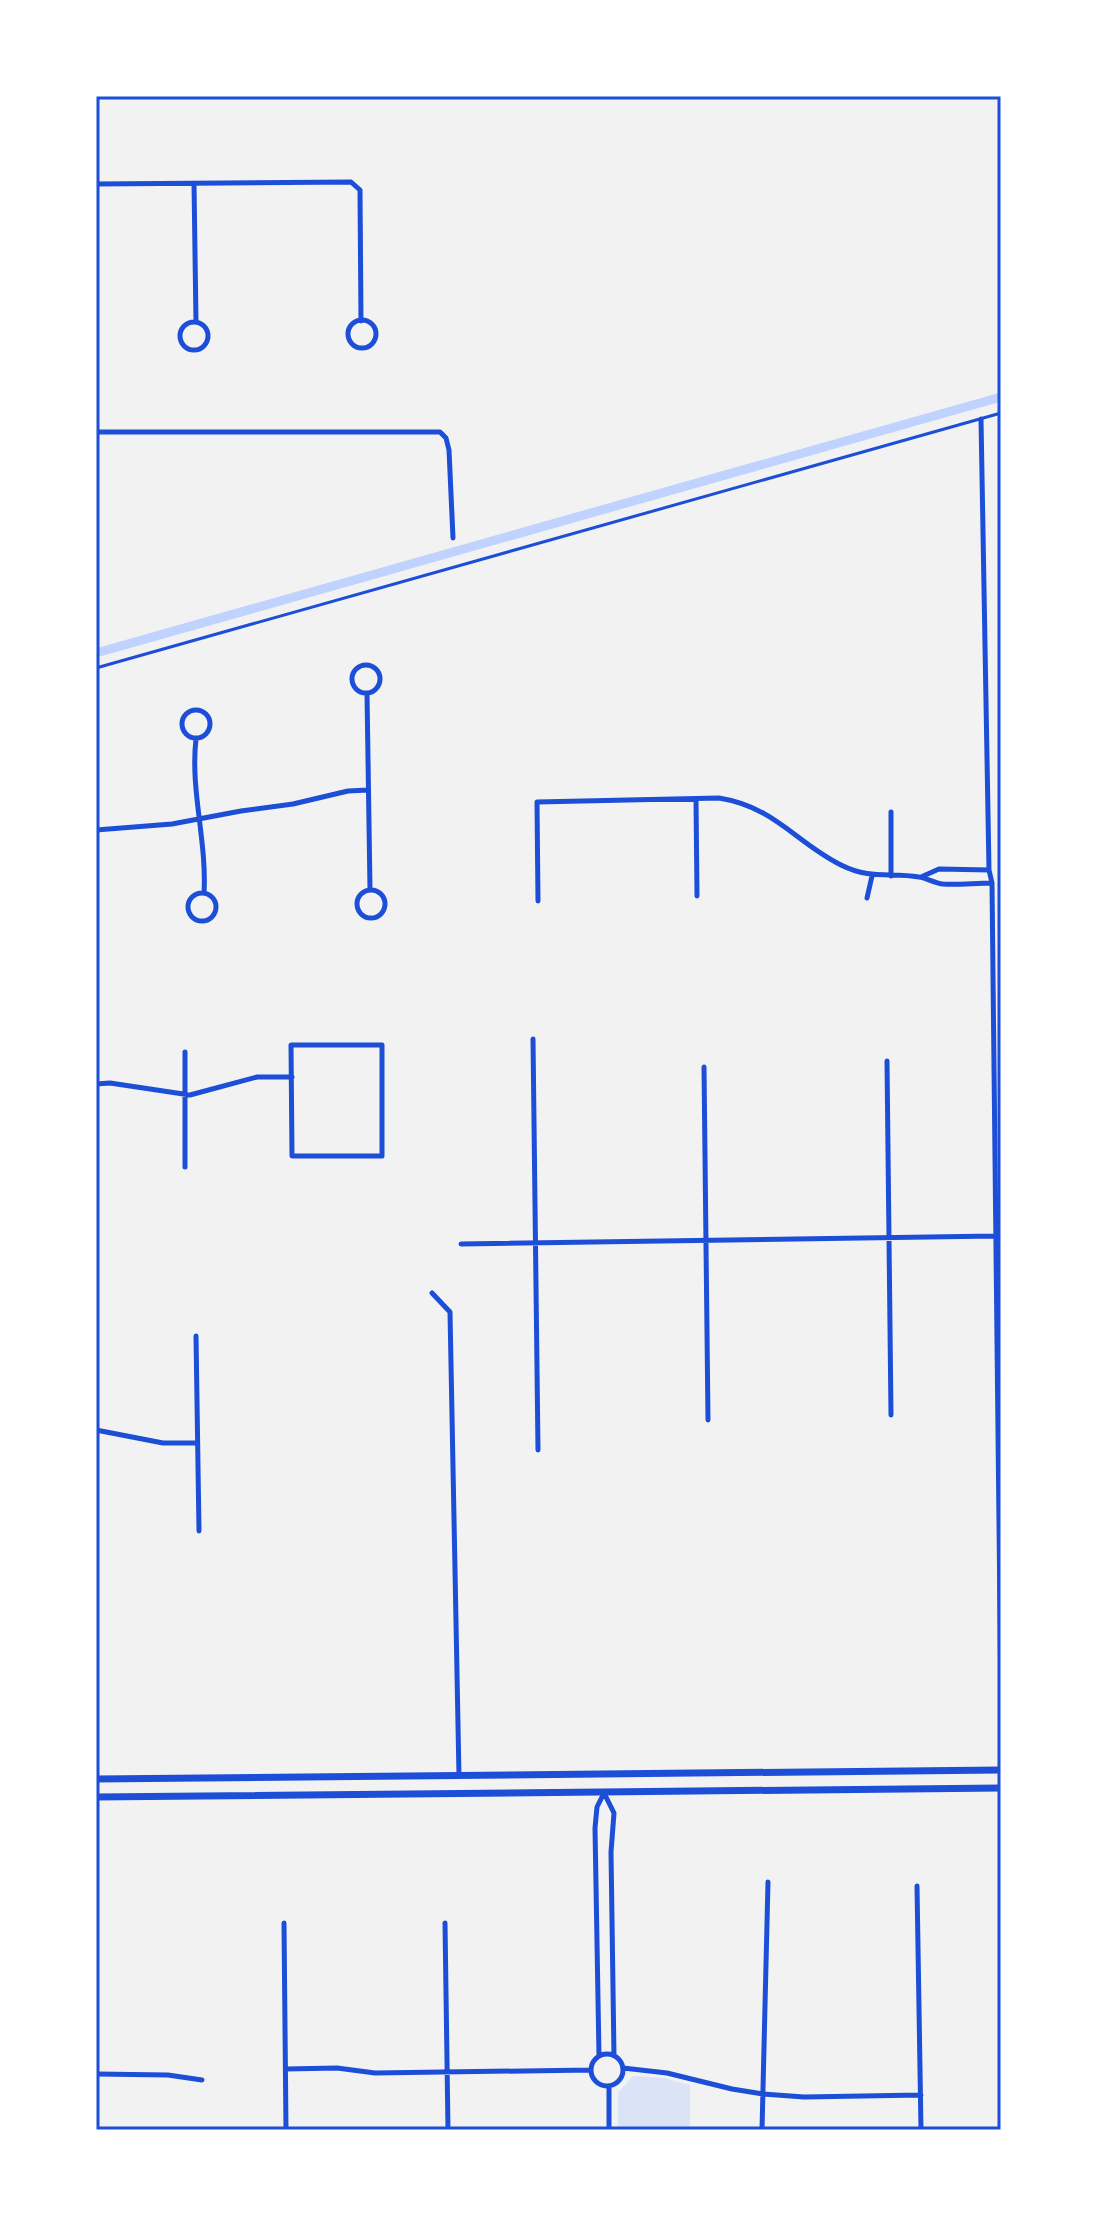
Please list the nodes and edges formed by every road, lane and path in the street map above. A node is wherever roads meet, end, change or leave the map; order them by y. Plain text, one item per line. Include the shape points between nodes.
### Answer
1 (194, 183) junction
2 (96, 184) edge
3 (361, 321) junction
4 (196, 322) junction
5 (1001, 413) edge
6 (981, 419) junction
7 (96, 432) edge
8 (453, 538) dead end
9 (96, 668) edge
10 (367, 693) junction
11 (196, 739) junction
12 (368, 790) junction
13 (696, 799) junction
14 (891, 812) dead end
15 (199, 819) junction
16 (96, 830) edge
17 (989, 870) junction
18 (872, 876) junction
19 (891, 876) junction
20 (920, 877) junction
21 (992, 883) junction
22 (370, 889) junction
23 (204, 893) junction
24 (697, 896) dead end
25 (867, 898) dead end
26 (538, 901) dead end
27 (992, 944) junction
28 (1001, 944) edge
29 (533, 1039) dead end
30 (185, 1052) dead end
31 (887, 1061) dead end
32 (704, 1067) dead end
33 (292, 1077) junction
34 (96, 1084) edge
35 (185, 1094) junction
36 (998, 1155) edge
37 (185, 1167) dead end
38 (995, 1236) junction
39 (889, 1238) junction
40 (706, 1240) junction
41 (535, 1243) junction
42 (461, 1244) dead end
43 (432, 1293) dead end
44 (196, 1336) dead end
45 (891, 1415) dead end
46 (708, 1420) dead end
47 (96, 1430) edge
48 (196, 1443) junction
49 (538, 1450) dead end
50 (199, 1531) dead end
51 (1001, 1705) edge
52 (1001, 1770) edge
53 (704, 1773) junction
54 (728, 1773) junction
55 (657, 1774) junction
56 (578, 1775) junction
57 (604, 1775) junction
58 (430, 1776) junction
59 (459, 1776) junction
60 (259, 1777) junction
61 (138, 1778) junction
62 (96, 1779) edge
63 (1001, 1788) edge
64 (704, 1791) junction
65 (728, 1791) junction
66 (657, 1792) junction
67 (578, 1793) junction
68 (604, 1793) junction
69 (460, 1794) junction
70 (430, 1795) junction
71 (260, 1796) junction
72 (96, 1797) edge
73 (138, 1797) junction
74 (768, 1882) dead end
75 (917, 1886) dead end
76 (284, 1923) dead end
77 (445, 1923) dead end
78 (599, 2056) junction
79 (614, 2056) junction
80 (623, 2068) junction
81 (286, 2069) junction
82 (590, 2070) junction
83 (448, 2073) junction
84 (96, 2074) edge
85 (202, 2080) dead end
86 (609, 2086) junction
87 (763, 2094) junction
88 (921, 2095) junction
89 (286, 2130) edge
90 (448, 2130) edge
91 (609, 2130) edge
92 (762, 2130) edge
93 (921, 2130) edge

1 - 2 street
1 - 3 street via 351,182 360,190
1 - 4 street
3 - 3 street via 348,333 350,342 361,348 373,342 375,333 371,324
4 - 4 street via 187,324 181,335 183,344 194,350 208,339 207,330
5 - 6 lane
6 - 9 lane
6 - 17 street
7 - 8 street via 440,432 449,450
10 - 10 street via 381,679 378,670 366,664 357,667 352,680 356,689
10 - 12 street
11 - 11 street via 211,725 208,716 196,710 187,713 182,725
11 - 15 street
12 - 15 street
12 - 22 street
13 - 18 street via 719,798 754,808 821,854
13 - 24 street
13 - 26 street via 537,802
14 - 19 street
15 - 16 street
15 - 23 street
17 - 20 street via 939,869
17 - 21 street
18 - 19 street
18 - 25 street
19 - 20 street
20 - 21 street via 940,884
21 - 27 street
22 - 22 street via 356,905 373,918 382,913 385,899
23 - 23 street via 188,903 189,913 200,921 217,908 214,898
27 - 28 street
27 - 36 street
29 - 41 street
30 - 35 street
31 - 39 street
32 - 40 street
33 - 33 street via 291,1045 382,1045 382,1156 292,1156
33 - 35 street via 257,1077
34 - 35 street
35 - 37 street
36 - 38 street
38 - 39 street
38 - 51 street
39 - 40 street
39 - 45 street
40 - 41 street
40 - 46 street
41 - 42 street
41 - 49 street
43 - 59 street via 450,1312
44 - 48 street
47 - 48 street via 163,1443
48 - 50 street
52 - 54 main road
53 - 54 main road
53 - 55 main road
53 - 64 main road
54 - 65 main road
55 - 57 main road
55 - 66 main road
56 - 57 main road
56 - 59 main road
56 - 67 main road
57 - 68 main road
58 - 59 main road
58 - 60 main road
58 - 70 main road
59 - 69 main road
60 - 61 main road
60 - 71 main road
61 - 62 main road
61 - 73 main road
63 - 65 main road
64 - 65 main road
64 - 66 main road
66 - 68 main road
67 - 68 main road
67 - 69 main road
68 - 78 street via 595,1828
68 - 79 street via 614,1813
69 - 70 main road
70 - 71 main road
71 - 73 main road
72 - 73 main road
74 - 87 street
75 - 88 street
76 - 81 street
77 - 83 street
78 - 79 street
78 - 82 street
79 - 80 street
80 - 86 street via 618,2082
80 - 87 street
81 - 83 street
81 - 89 street
82 - 83 street
82 - 86 street via 598,2084
83 - 90 street
84 - 85 street
86 - 91 street
87 - 88 street
87 - 92 street
88 - 93 street

